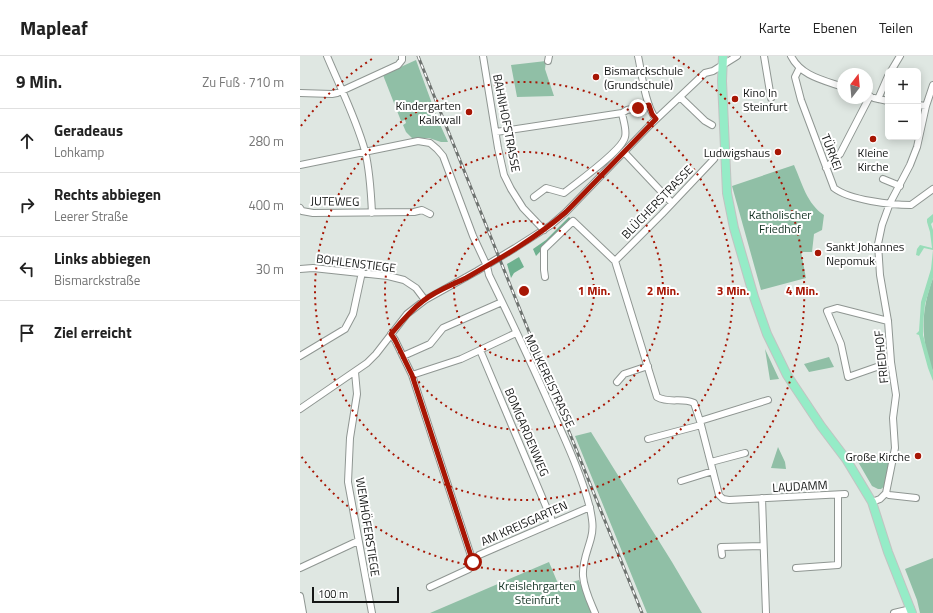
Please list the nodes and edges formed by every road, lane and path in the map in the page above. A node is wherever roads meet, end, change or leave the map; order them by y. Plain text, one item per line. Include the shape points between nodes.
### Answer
1 (327, 56) edge
2 (402, 56) edge
3 (483, 56) edge
4 (638, 56) edge
5 (723, 56) edge
6 (737, 56) edge
7 (764, 56) edge
8 (792, 56) edge
9 (900, 56) edge
10 (722, 65) junction
11 (893, 68) edge
12 (799, 69) junction
13 (885, 83) edge
14 (837, 84) edge
15 (933, 85) edge
16 (341, 90) junction
17 (300, 93) edge
18 (680, 96) junction
19 (771, 98) dead end
20 (873, 98) edge
21 (878, 99) junction
22 (885, 100) edge
23 (864, 104) edge
24 (649, 105) junction
25 (921, 105) edge
26 (926, 106) junction
27 (622, 113) junction
28 (656, 119) junction
29 (712, 125) dead end
30 (496, 132) junction
31 (365, 151) junction
32 (624, 152) junction
33 (714, 159) dead end
34 (300, 165) edge
35 (826, 168) junction
36 (883, 179) dead end
37 (900, 186) junction
38 (933, 189) edge
39 (534, 197) dead end
40 (672, 203) junction
41 (890, 203) junction
42 (300, 208) edge
43 (372, 213) junction
44 (430, 214) dead end
45 (544, 230) junction
46 (615, 261) junction
47 (487, 266) junction
48 (300, 269) edge
49 (362, 272) junction
50 (545, 277) dead end
51 (425, 300) junction
52 (502, 302) junction
53 (888, 321) junction
54 (516, 333) junction
55 (391, 334) junction
56 (480, 350) junction
57 (300, 356) edge
58 (403, 356) junction
59 (891, 362) junction
60 (648, 366) junction
61 (355, 372) junction
62 (412, 375) junction
63 (617, 382) dead end
64 (768, 400) dead end
65 (300, 409) edge
66 (700, 423) junction
67 (648, 439) dead end
68 (745, 453) dead end
69 (711, 462) junction
70 (713, 471) junction
71 (681, 480) dead end
72 (886, 493) junction
73 (845, 494) dead end
74 (838, 495) junction
75 (762, 498) junction
76 (916, 498) dead end
77 (872, 502) junction
78 (590, 507) junction
79 (553, 523) junction
80 (358, 541) junction
81 (763, 546) junction
82 (722, 555) dead end
83 (473, 562) junction
84 (300, 568) edge
85 (796, 568) dead end
86 (430, 587) dead end
87 (300, 596) edge
88 (911, 611) edge
89 (303, 613) edge
90 (372, 613) edge
91 (595, 613) edge
92 (766, 613) edge
93 (894, 613) edge

1 - 16 street, JUTEWEG
2 - 16 street via 398,64
3 - 30 street, BAHNHOFSTRASSE
4 - 24 street
5 - 10 main road
6 - 10 street
7 - 19 street
8 - 12 street
9 - 11 street
10 - 18 street via 705,73
10 - 77 main road via 726,193 754,297 767,334 787,375 846,459
12 - 14 street via 811,76
12 - 35 street, TÜRKEI via 795,77 801,100
13 - 21 street
15 - 26 street, FRIEDHOF
16 - 17 street via 332,94
16 - 31 street, JUTEWEG
18 - 28 street
18 - 29 street
20 - 21 street
21 - 22 street
23 - 35 street via 840,154
24 - 27 street
24 - 28 street
25 - 26 street
26 - 37 street, FRIEDHOF via 917,147
27 - 30 street
27 - 39 street via 626,136 614,152 564,193 546,188
28 - 32 street
30 - 45 street, BAHNHOFSTRASSE via 507,182 523,208
31 - 34 street, MOLKEREISTRASSE
31 - 43 street, JUTEWEG via 371,182
31 - 47 street, MOLKEREISTRASSE via 418,140 434,146 443,156
32 - 40 street
32 - 45 street via 566,212
33 - 40 street, BLÜCHERSTRASSE
35 - 41 street, TÜRKEI via 834,188 841,193
36 - 37 street
37 - 41 street, FRIEDHOF
38 - 41 street, TÜRKEI via 911,205
40 - 46 street, BLÜCHERSTRASSE
41 - 53 street, FRIEDHOF via 878,244 880,275
42 - 43 street, JUTEWEG via 302,211 313,213
43 - 44 street, JUTEWEG via 422,210
45 - 47 street
46 - 50 street via 573,220 544,249
46 - 60 street
47 - 51 street
47 - 52 street, MOLKEREISTRASSE
48 - 49 street, BOHLENSTIEGE
49 - 51 street, BOHLENSTIEGE via 404,280 416,288
49 - 57 street via 353,314 345,329
51 - 55 street via 407,314
52 - 54 street, MOLKEREISTRASSE
52 - 58 street via 443,328 430,344
53 - 59 street, FRIEDHOF
53 - 59 street via 837,308 827,311 841,344 848,376
54 - 56 street
54 - 78 street, MOLKEREISTRASSE via 568,445
55 - 58 street
55 - 61 street via 376,354
56 - 62 street
56 - 79 street, BOMGARDENWEG
58 - 62 street
59 - 72 street, FRIEDHOF via 896,394 893,418 895,448
60 - 63 street via 624,374
60 - 66 street via 657,397 664,401 687,400 694,403
61 - 65 street
61 - 80 street, WEMHÖFERSTIEGE via 357,394 349,445 348,482
62 - 83 street
64 - 66 street
66 - 67 street
66 - 69 street
68 - 69 street
69 - 70 street
70 - 71 street
70 - 75 street via 719,495 723,499
72 - 76 street
72 - 77 street
73 - 74 street, LAUDAMM
74 - 75 street, LAUDAMM
74 - 85 street, LAUDAMM via 838,565
75 - 81 street, LAUDAMM
77 - 88 main road
78 - 79 street, AM KREISGARTEN
78 - 91 street, MOLKEREISTRASSE via 593,531 583,576 585,589
79 - 83 street, AM KREISGARTEN via 479,555
80 - 84 street
80 - 90 street, WEMHÖFERSTIEGE
81 - 82 street via 721,547
81 - 92 street, LAUDAMM
83 - 86 street, AM KREISGARTEN via 469,569
87 - 89 street
88 - 93 street

